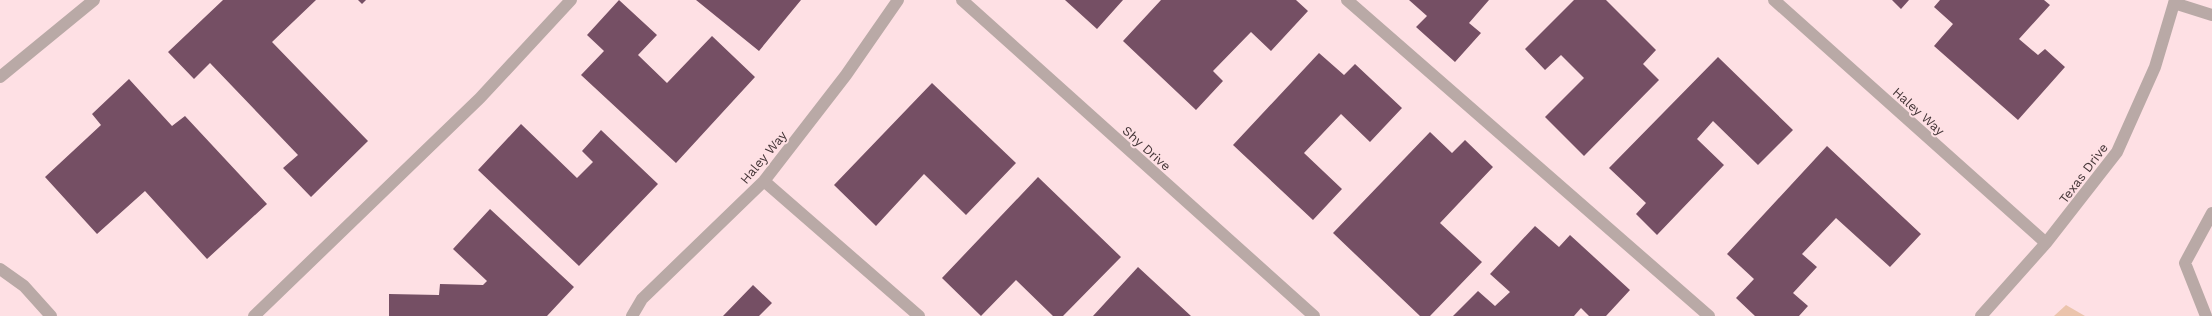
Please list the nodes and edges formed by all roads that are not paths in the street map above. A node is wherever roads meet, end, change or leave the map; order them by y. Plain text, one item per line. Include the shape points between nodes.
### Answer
1 (94, 0) edge
2 (571, 0) edge
3 (898, 0) edge
4 (962, 0) edge
5 (1347, 0) edge
6 (1774, 0) edge
7 (2175, 1) edge
8 (2212, 15) edge
9 (0, 76) edge
10 (764, 181) junction
11 (2212, 213) edge
12 (2046, 243) junction
13 (0, 269) edge
14 (51, 316) edge
15 (254, 316) edge
16 (632, 316) edge
17 (919, 316) edge
18 (1314, 316) edge
19 (1708, 316) edge
20 (1981, 316) edge
21 (2206, 316) edge

1 - 9 street
2 - 15 street via 480,98
3 - 10 street, Haley Way via 846,75
4 - 18 street, Shy Drive
5 - 19 street
6 - 12 street, Haley Way
7 - 8 street
7 - 12 street, Texas Drive via 2155,67 2117,152
10 - 16 street, Haley Way via 642,299
10 - 17 street
11 - 21 street via 2185,263
12 - 20 street, Texas Drive
13 - 14 street via 24,286

